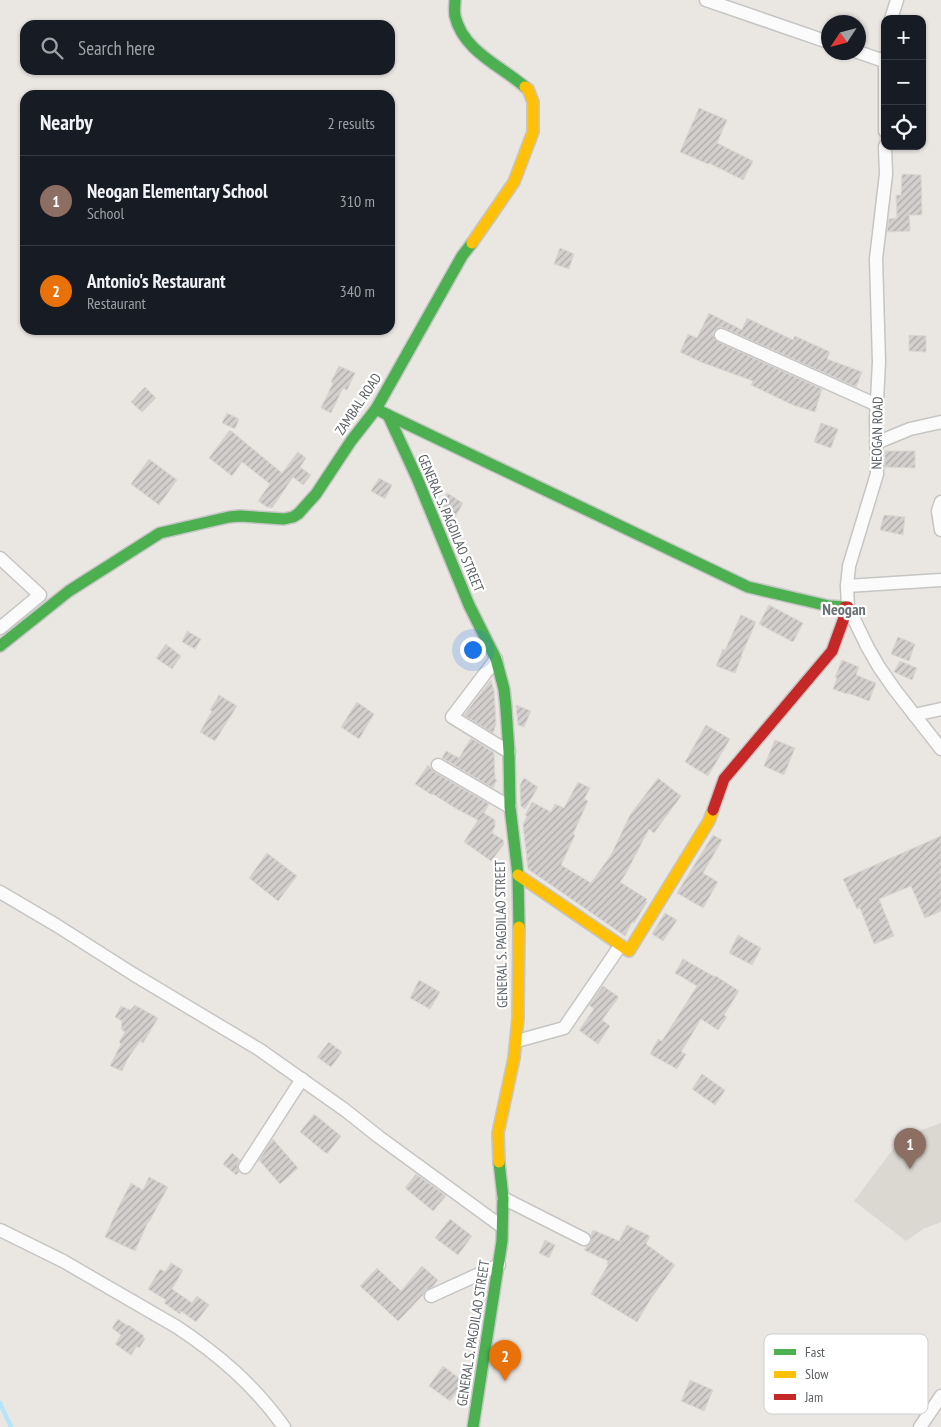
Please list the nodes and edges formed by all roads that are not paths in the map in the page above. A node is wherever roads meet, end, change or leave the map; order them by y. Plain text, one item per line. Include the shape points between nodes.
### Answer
1 (455, 0) edge
2 (706, 0) edge
3 (897, 0) edge
4 (892, 15) edge
5 (821, 40) edge
6 (866, 54) edge
7 (881, 58) edge
8 (884, 60) edge
9 (885, 105) edge
10 (885, 150) edge
11 (721, 336) dead end
12 (877, 405) junction
13 (376, 409) junction
14 (388, 415) junction
15 (941, 422) edge
16 (876, 443) junction
17 (941, 502) edge
18 (941, 530) edge
19 (0, 558) edge
20 (941, 580) edge
21 (847, 586) junction
22 (848, 607) junction
23 (0, 628) edge
24 (0, 646) edge
25 (496, 658) junction
26 (941, 709) edge
27 (914, 714) junction
28 (941, 749) edge
29 (509, 752) junction
30 (438, 765) dead end
31 (510, 807) junction
32 (518, 875) junction
33 (0, 892) edge
34 (620, 946) junction
35 (517, 1041) junction
36 (302, 1079) junction
37 (245, 1166) dead end
38 (503, 1198) junction
39 (502, 1226) junction
40 (0, 1230) edge
41 (584, 1239) dead end
42 (499, 1265) junction
43 (431, 1296) dead end
44 (941, 1396) edge
45 (284, 1427) edge
46 (473, 1427) edge
47 (920, 1427) edge

1 - 13 street, ZAMBAL ROAD via 455,15 470,43 528,89 533,102 534,132 514,182 462,256
2 - 5 street
3 - 4 street
6 - 7 street
8 - 9 street
10 - 12 street, NEOGAN ROAD via 886,174 876,259
11 - 12 street
12 - 16 street, NEOGAN ROAD
13 - 14 street
13 - 24 street, ZAMBAL ROAD via 316,494 298,514 284,518 229,516 160,534 69,591
14 - 22 street via 748,587 829,606
14 - 25 street, GENERAL S. PAGDILAO STREET via 468,604
15 - 16 street via 910,429
16 - 21 street, NEOGAN ROAD via 877,474 848,566
17 - 18 street via 938,511
19 - 23 street via 40,595
20 - 21 street
21 - 22 street, NEOGAN ROAD
22 - 27 street, NEOGAN ROAD via 879,667
22 - 34 street via 832,651 724,779 708,821 638,939 630,951
25 - 29 street, GENERAL S. PAGDILAO STREET via 504,689
25 - 29 street via 452,717
26 - 27 street
27 - 28 street, NEOGAN ROAD
29 - 31 street, GENERAL S. PAGDILAO STREET
30 - 31 street
31 - 32 street, GENERAL S. PAGDILAO STREET
32 - 34 street
32 - 35 street, GENERAL S. PAGDILAO STREET
33 - 36 street via 260,1050
34 - 35 street via 564,1028
35 - 38 street, GENERAL S. PAGDILAO STREET via 498,1133
36 - 37 street
36 - 39 street
38 - 39 street, GENERAL S. PAGDILAO STREET
38 - 41 street
39 - 42 street, GENERAL S. PAGDILAO STREET
40 - 45 street via 63,1261 194,1338 234,1369
42 - 43 street
42 - 46 street, GENERAL S. PAGDILAO STREET
44 - 47 street

